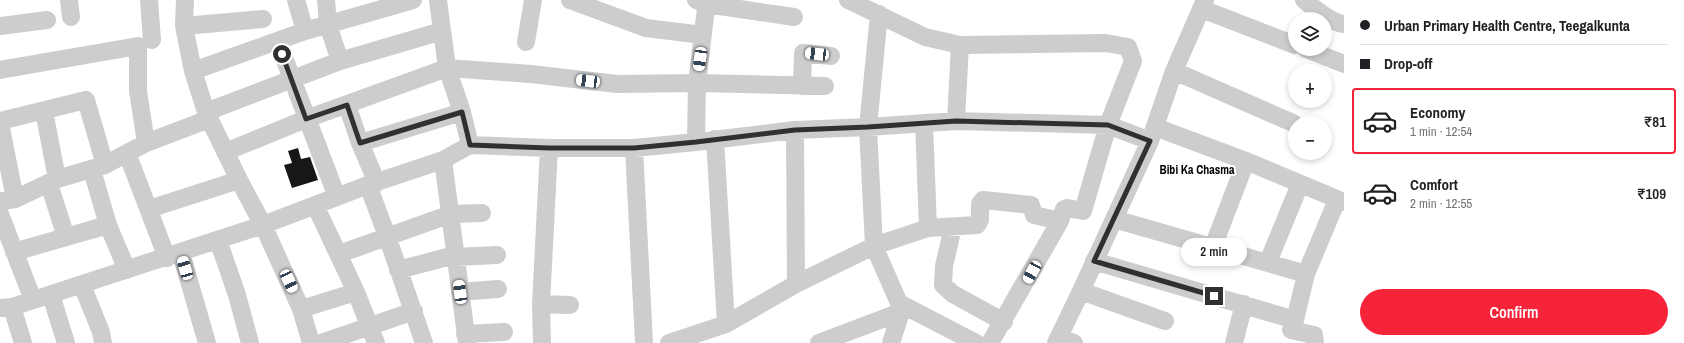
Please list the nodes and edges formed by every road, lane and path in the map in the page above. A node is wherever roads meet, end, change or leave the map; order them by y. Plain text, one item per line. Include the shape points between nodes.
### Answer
1 (149, 0) edge
2 (185, 0) edge
3 (296, 0) edge
4 (326, 0) edge
5 (413, 0) edge
6 (438, 0) edge
7 (533, 0) edge
8 (570, 0) edge
9 (848, 0) edge
10 (1304, 0) edge
11 (703, 1) edge
12 (1204, 5) edge
13 (879, 14) junction
14 (794, 17) dead end
15 (263, 19) dead end
16 (47, 20) dead end
17 (1344, 24) edge
18 (328, 25) junction
19 (0, 26) edge
20 (184, 26) junction
21 (305, 31) junction
22 (442, 31) junction
23 (703, 35) junction
24 (152, 40) dead end
25 (278, 42) junction
26 (526, 42) dead end
27 (1288, 42) edge
28 (960, 45) junction
29 (831, 56) dead end
30 (1324, 56) edge
31 (340, 61) junction
32 (1344, 64) edge
33 (447, 68) junction
34 (0, 70) edge
35 (193, 70) junction
36 (1174, 71) junction
37 (291, 80) junction
38 (697, 83) junction
39 (802, 86) junction
40 (825, 86) dead end
41 (347, 105) junction
42 (44, 111) junction
43 (462, 112) junction
44 (207, 116) junction
45 (306, 119) junction
46 (1288, 120) edge
47 (956, 121) junction
48 (0, 122) edge
49 (924, 123) junction
50 (1108, 125) junction
51 (868, 127) junction
52 (795, 130) junction
53 (1152, 134) junction
54 (715, 139) junction
55 (696, 142) junction
56 (146, 143) junction
57 (360, 143) junction
58 (470, 145) junction
59 (549, 148) junction
60 (634, 148) junction
61 (225, 152) junction
62 (128, 153) junction
63 (443, 160) junction
64 (1246, 161) junction
65 (98, 168) junction
66 (239, 180) junction
67 (53, 182) junction
68 (372, 184) junction
69 (1300, 184) junction
70 (337, 197) junction
71 (7, 200) edge
72 (1341, 201) edge
73 (315, 205) junction
74 (149, 209) junction
75 (482, 213) dead end
76 (0, 214) edge
77 (450, 214) junction
78 (1114, 219) junction
79 (1060, 221) junction
80 (108, 224) junction
81 (263, 225) junction
82 (953, 227) junction
83 (928, 228) junction
84 (387, 236) junction
85 (66, 237) junction
86 (218, 240) junction
87 (874, 246) junction
88 (1213, 247) junction
89 (14, 252) junction
90 (339, 254) junction
91 (497, 254) dead end
92 (174, 255) junction
93 (455, 256) junction
94 (1094, 261) junction
95 (1268, 262) junction
96 (127, 270) junction
97 (398, 270) junction
98 (1306, 274) junction
99 (796, 284) junction
100 (82, 285) junction
101 (498, 289) dead end
102 (1081, 291) junction
103 (356, 292) junction
104 (460, 292) junction
105 (51, 294) junction
106 (32, 300) junction
107 (541, 304) junction
108 (1244, 304) junction
109 (570, 305) dead end
110 (6, 307) edge
111 (900, 307) junction
112 (301, 309) junction
113 (414, 311) junction
114 (1295, 320) junction
115 (1165, 321) dead end
116 (1004, 322) junction
117 (726, 324) junction
118 (504, 332) dead end
119 (373, 335) edge
120 (466, 338) edge
121 (1063, 341) edge
122 (677, 342) edge
123 (23, 343) edge
124 (66, 343) edge
125 (103, 343) edge
126 (207, 343) edge
127 (250, 343) edge
128 (311, 343) edge
129 (321, 343) edge
130 (424, 343) edge
131 (542, 343) edge
132 (644, 343) edge
133 (819, 343) edge
134 (891, 343) edge
135 (976, 343) edge
136 (990, 343) edge
137 (1234, 343) edge
138 (1315, 343) edge

1 - 24 street
2 - 20 street
3 - 21 street
4 - 18 street
5 - 18 street
6 - 22 street
7 - 26 street
8 - 23 street via 646,28
9 - 13 street
10 - 17 street via 1339,24
11 - 14 street
11 - 23 street
12 - 27 street
12 - 36 street
13 - 28 street via 925,37
13 - 51 street
15 - 20 street
16 - 19 street
18 - 21 street
18 - 31 street
20 - 35 street
21 - 25 street
22 - 31 street
22 - 33 street
23 - 38 street
25 - 35 street
25 - 37 street
28 - 47 street
28 - 50 street via 1106,43 1128,48 1133,61
29 - 39 street via 803,53
30 - 32 street
31 - 37 street
33 - 38 street via 617,84
33 - 41 street
33 - 43 street
34 - 56 street via 138,46 138,90
35 - 44 street
36 - 46 street
36 - 53 street
37 - 44 street
37 - 45 street
38 - 39 street
38 - 55 street
39 - 40 street
41 - 45 street
41 - 57 street
42 - 48 street
42 - 65 street via 86,100
42 - 67 street
43 - 57 street
43 - 58 street
44 - 56 street
44 - 61 street
45 - 61 street
45 - 70 street
47 - 49 street
47 - 50 street
48 - 71 street
49 - 51 street
49 - 83 street
50 - 53 street
50 - 79 street via 1083,211 1064,209
51 - 52 street
51 - 87 street
52 - 54 street
52 - 99 street
53 - 64 street
53 - 78 street
54 - 55 street
54 - 117 street
55 - 60 street
56 - 62 street
57 - 68 street
58 - 59 street
58 - 63 street
59 - 60 street
59 - 107 street
60 - 132 street
61 - 66 street
62 - 65 street
62 - 74 street
63 - 68 street
63 - 77 street
64 - 69 street
64 - 88 street
65 - 67 street
65 - 80 street
66 - 74 street
66 - 81 street
67 - 71 street
67 - 85 street
68 - 70 street
68 - 84 street
69 - 72 street
69 - 95 street
70 - 73 street
72 - 98 street
73 - 81 street
73 - 90 street
74 - 92 street
75 - 77 street
76 - 89 street
77 - 84 street
77 - 93 street
78 - 88 street
78 - 94 street
79 - 82 street via 1034,215 1031,205 983,200 977,225
79 - 116 street
80 - 85 street
80 - 96 street
81 - 86 street
81 - 112 street
82 - 83 street
82 - 116 street via 944,266 943,285 953,294
83 - 87 street
84 - 90 street
84 - 97 street
85 - 89 street
86 - 92 street
86 - 127 street
87 - 99 street
87 - 111 street
88 - 95 street
89 - 106 street
90 - 103 street
91 - 93 street
92 - 96 street
92 - 126 street
93 - 97 street
93 - 104 street
94 - 102 street
94 - 108 street
95 - 98 street
96 - 100 street
97 - 113 street
98 - 114 street
99 - 117 street
100 - 105 street
100 - 125 street
101 - 104 street
102 - 115 street
102 - 121 street
103 - 112 street
103 - 119 street
104 - 120 street
105 - 106 street
105 - 124 street
106 - 110 street
107 - 109 street
107 - 131 street
108 - 114 street
108 - 137 street
110 - 123 street
111 - 133 street
111 - 134 street
111 - 135 street
112 - 128 street
113 - 119 street
113 - 130 street
114 - 138 street via 1291,330 1314,335
116 - 136 street
117 - 122 street
118 - 120 street
119 - 129 street

